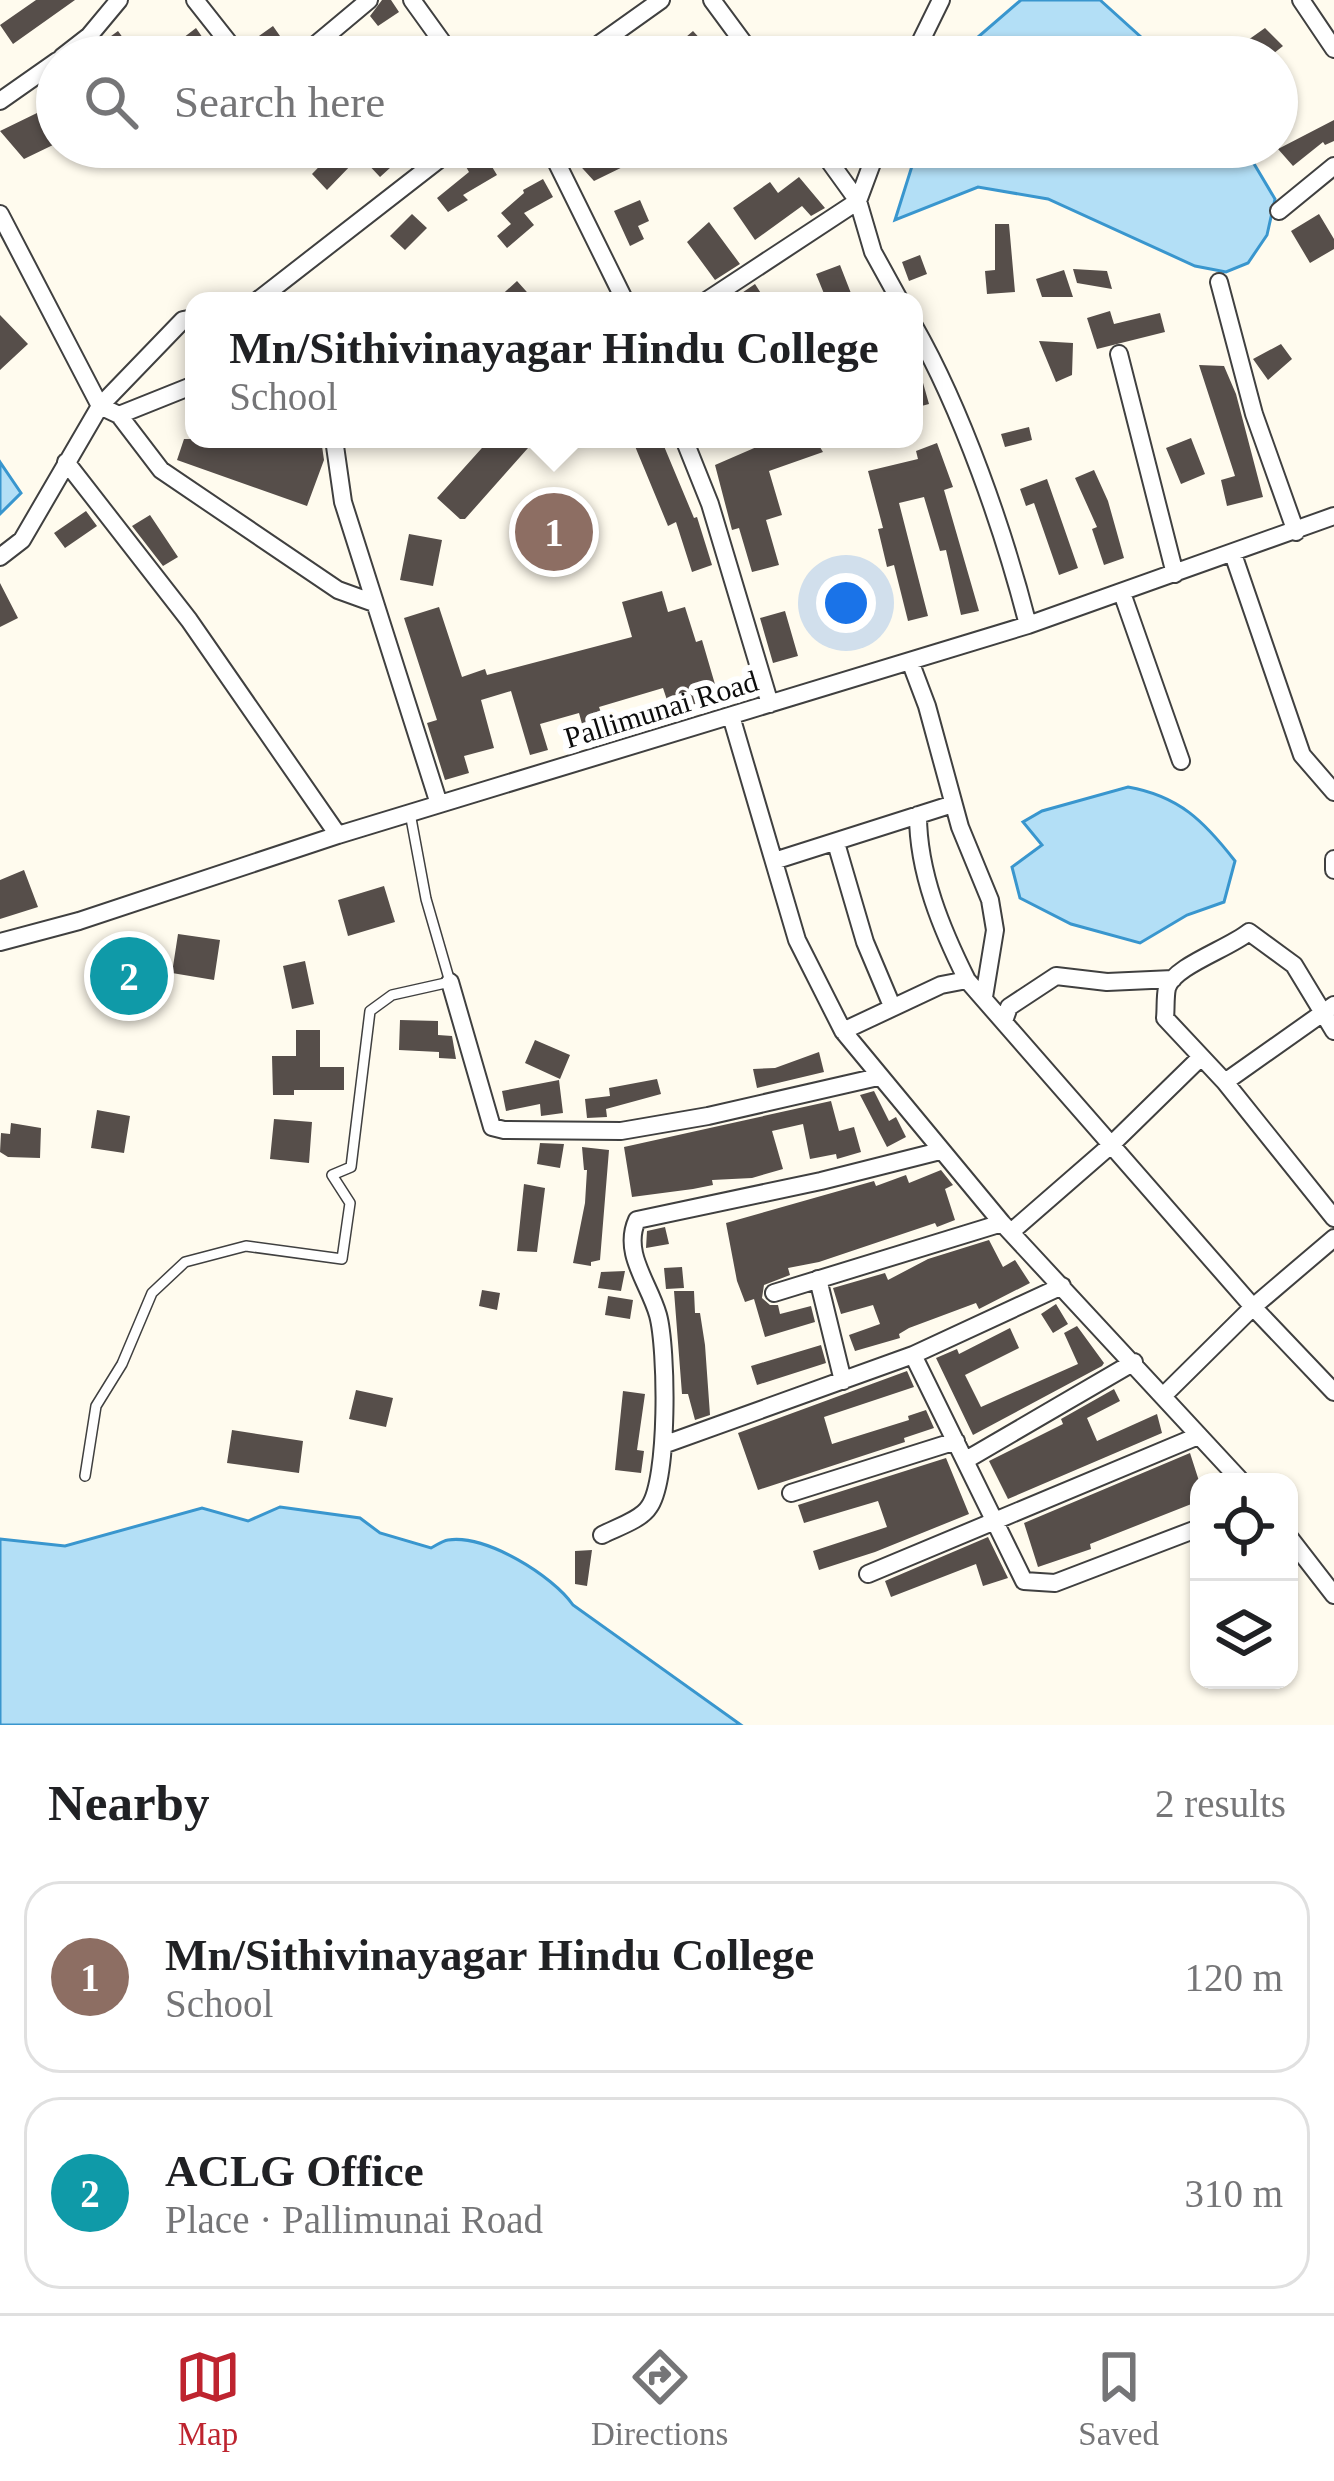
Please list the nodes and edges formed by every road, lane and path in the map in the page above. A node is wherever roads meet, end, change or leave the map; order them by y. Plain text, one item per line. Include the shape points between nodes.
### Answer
1 (119, 0) edge
2 (195, 0) edge
3 (369, 0) edge
4 (412, 0) edge
5 (661, 0) edge
6 (712, 0) edge
7 (941, 0) edge
8 (1301, 0) edge
9 (89, 36) edge
10 (223, 36) edge
11 (326, 36) edge
12 (438, 36) edge
13 (610, 36) edge
14 (739, 36) edge
15 (923, 36) edge
16 (1334, 49) edge
17 (36, 76) edge
18 (0, 101) edge
19 (1334, 166) edge
20 (428, 168) edge
21 (559, 168) edge
22 (834, 168) edge
23 (870, 168) edge
24 (858, 201) junction
25 (1279, 211) dead end
26 (0, 214) edge
27 (1219, 282) dead end
28 (269, 292) edge
29 (621, 292) edge
30 (720, 292) edge
31 (895, 292) edge
32 (185, 320) edge
33 (923, 344) edge
34 (1119, 354) dead end
35 (185, 389) edge
36 (100, 406) junction
37 (119, 415) junction
38 (335, 448) edge
39 (688, 448) edge
40 (66, 462) junction
41 (1334, 516) edge
42 (1296, 532) junction
43 (1233, 554) junction
44 (0, 557) edge
45 (1175, 574) junction
46 (1122, 593) junction
47 (374, 603) junction
48 (1028, 626) junction
49 (910, 661) junction
50 (770, 704) junction
51 (731, 716) junction
52 (1181, 761) dead end
53 (1334, 792) edge
54 (439, 804) junction
55 (953, 805) junction
56 (410, 813) junction
57 (918, 815) junction
58 (338, 835) junction
59 (836, 843) junction
60 (1334, 859) edge
61 (774, 861) junction
62 (1334, 870) edge
63 (0, 942) edge
64 (1175, 976) junction
65 (967, 980) junction
66 (450, 982) junction
67 (984, 997) junction
68 (892, 1006) junction
69 (1327, 1009) edge
70 (1004, 1021) junction
71 (843, 1031) junction
72 (1334, 1031) edge
73 (1201, 1057) junction
74 (878, 1077) junction
75 (1225, 1082) junction
76 (1111, 1145) junction
77 (940, 1150) junction
78 (1334, 1218) edge
79 (1006, 1228) junction
80 (1334, 1238) edge
81 (818, 1279) junction
82 (1062, 1286) junction
83 (774, 1293) dead end
84 (1253, 1307) junction
85 (913, 1355) junction
86 (1134, 1362) junction
87 (843, 1381) junction
88 (1334, 1392) edge
89 (1164, 1394) junction
90 (1198, 1436) junction
91 (956, 1441) junction
92 (663, 1445) junction
93 (966, 1460) junction
94 (1233, 1473) edge
95 (85, 1476) dead end
96 (791, 1493) dead end
97 (996, 1519) junction
98 (1190, 1531) edge
99 (602, 1535) dead end
100 (1298, 1549) edge
101 (868, 1574) dead end
102 (1334, 1595) edge

1 - 9 street
2 - 10 street
3 - 11 street
4 - 12 street
5 - 13 street
6 - 14 street
7 - 15 street
8 - 16 street
17 - 18 street
19 - 25 street
20 - 28 street
21 - 29 street
22 - 24 street
23 - 24 street
24 - 30 street
24 - 31 street via 872,252
26 - 36 street
27 - 42 street
32 - 36 street
33 - 48 street via 1016,576
34 - 45 street
35 - 37 street
36 - 37 street
36 - 40 street
37 - 47 street via 160,470 338,590
38 - 47 street
39 - 50 street
40 - 44 street via 22,540
40 - 58 street via 189,620
41 - 42 street, Pallimunai Road
42 - 43 street, Pallimunai Road
43 - 45 street, Pallimunai Road
43 - 53 street via 1302,754
45 - 46 street, Pallimunai Road
46 - 48 street, Pallimunai Road
46 - 52 street
47 - 54 street
48 - 49 street, Pallimunai Road
49 - 50 street, Pallimunai Road
49 - 55 street
50 - 51 street, Pallimunai Road
51 - 54 street, Pallimunai Road
51 - 61 street
54 - 56 street, Pallimunai Road
55 - 57 street
55 - 67 street via 995,930
56 - 58 street, Pallimunai Road
56 - 66 lane
57 - 59 street
57 - 65 street via 938,922
58 - 63 street, Pallimunai Road
59 - 61 street
59 - 68 street
60 - 62 street
61 - 71 street via 797,940
64 - 69 street via 1243,937 1294,965
64 - 70 street via 1056,976 1009,1007
64 - 73 street via 1166,1018
65 - 67 street
65 - 68 street
66 - 74 street via 492,1127 504,1130 621,1131
66 - 95 lane via 392,994 370,1011 351,1167 332,1175 350,1203 343,1259 246,1246 185,1262 152,1293 95,1406
67 - 70 street
68 - 71 street
69 - 72 street
69 - 75 street
70 - 76 street
71 - 74 street
73 - 75 street
73 - 76 street
74 - 77 street
75 - 78 street
76 - 79 street
76 - 84 street
77 - 79 street
77 - 92 street via 637,1220 630,1235 659,1318
79 - 81 street
79 - 82 street
80 - 84 street
81 - 83 street
81 - 87 street
82 - 85 street
82 - 86 street
84 - 88 street
84 - 89 street
85 - 87 street
85 - 91 street
86 - 89 street
86 - 93 street
87 - 92 street
89 - 90 street
90 - 94 street
90 - 97 street
91 - 93 street
91 - 96 street
92 - 99 street via 648,1510
93 - 97 street
97 - 98 street via 1024,1581 1054,1583
97 - 101 street
100 - 102 street

